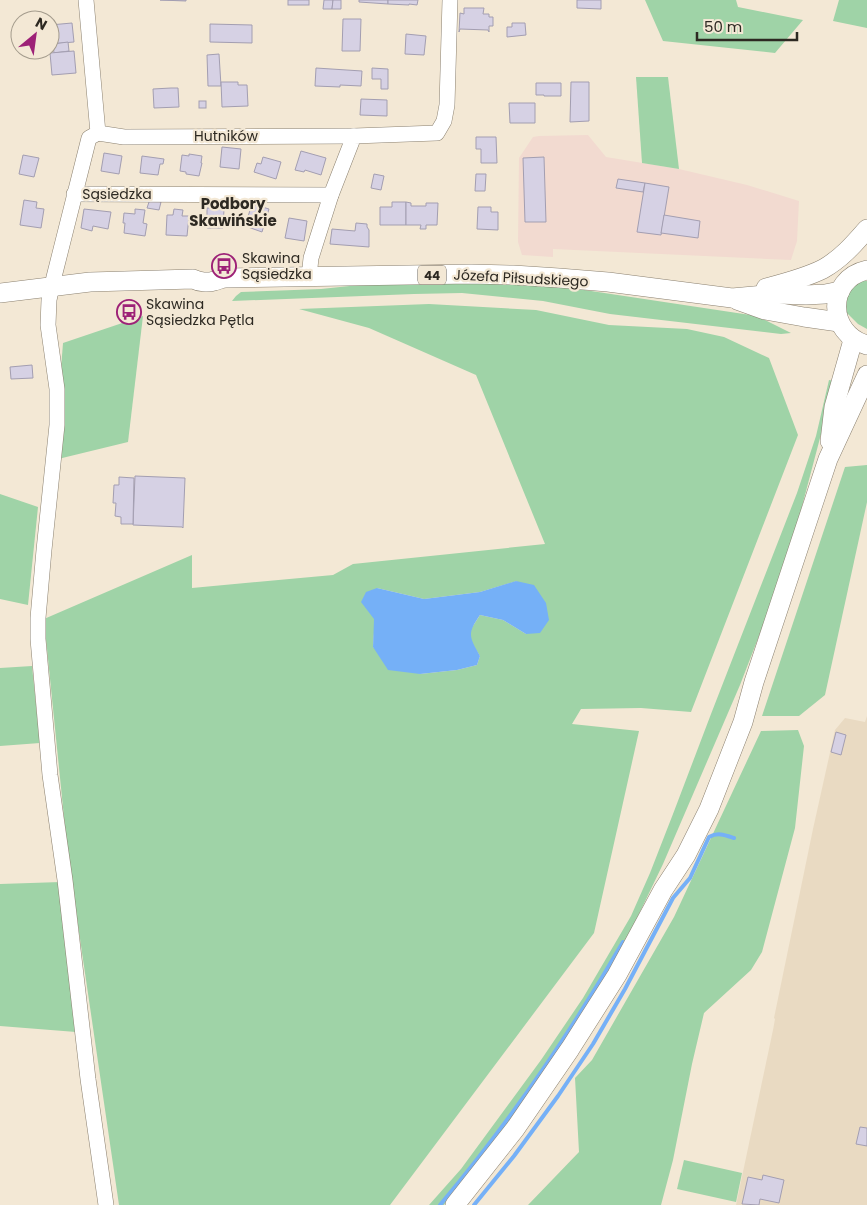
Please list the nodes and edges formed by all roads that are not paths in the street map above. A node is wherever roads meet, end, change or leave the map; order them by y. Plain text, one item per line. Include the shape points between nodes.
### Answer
1 (86, 0) edge
2 (450, 0) edge
3 (98, 133) junction
4 (354, 136) junction
5 (74, 194) junction
6 (331, 195) junction
7 (867, 229) edge
8 (867, 270) edge
9 (308, 277) junction
10 (52, 287) junction
11 (840, 291) junction
12 (0, 293) edge
13 (732, 298) junction
14 (839, 322) junction
15 (860, 343) edge
16 (867, 375) edge
17 (828, 459) junction
18 (106, 1205) edge
19 (455, 1205) edge

1 - 3 street
2 - 4 street, Hutników via 447,105 444,121 437,133
3 - 4 street, Hutników via 124,137
3 - 5 street, Sąsiedzka via 89,138
4 - 6 street
5 - 6 street, Sąsiedzka
5 - 10 street
6 - 9 street
7 - 13 main road, 44 via 847,251 823,269
8 - 11 main road via 850,278
9 - 10 main road, Józefa Piłsudskiego / 44 via 219,278 214,275
9 - 13 main road, Józefa Piłsudskiego / 44 via 513,275 608,282
10 - 12 main road, 44
10 - 18 street via 48,325 57,389 58,424 38,639 50,775
11 - 13 main road, Józefa Piłsudskiego / 44
11 - 14 main road via 836,306
13 - 14 main road, Józefa Piłsudskiego / 44 via 766,310
14 - 15 main road via 847,335
15 - 17 main road via 834,407
16 - 17 main road
17 - 19 main road via 743,722 709,809 617,975 570,1049 515,1129

